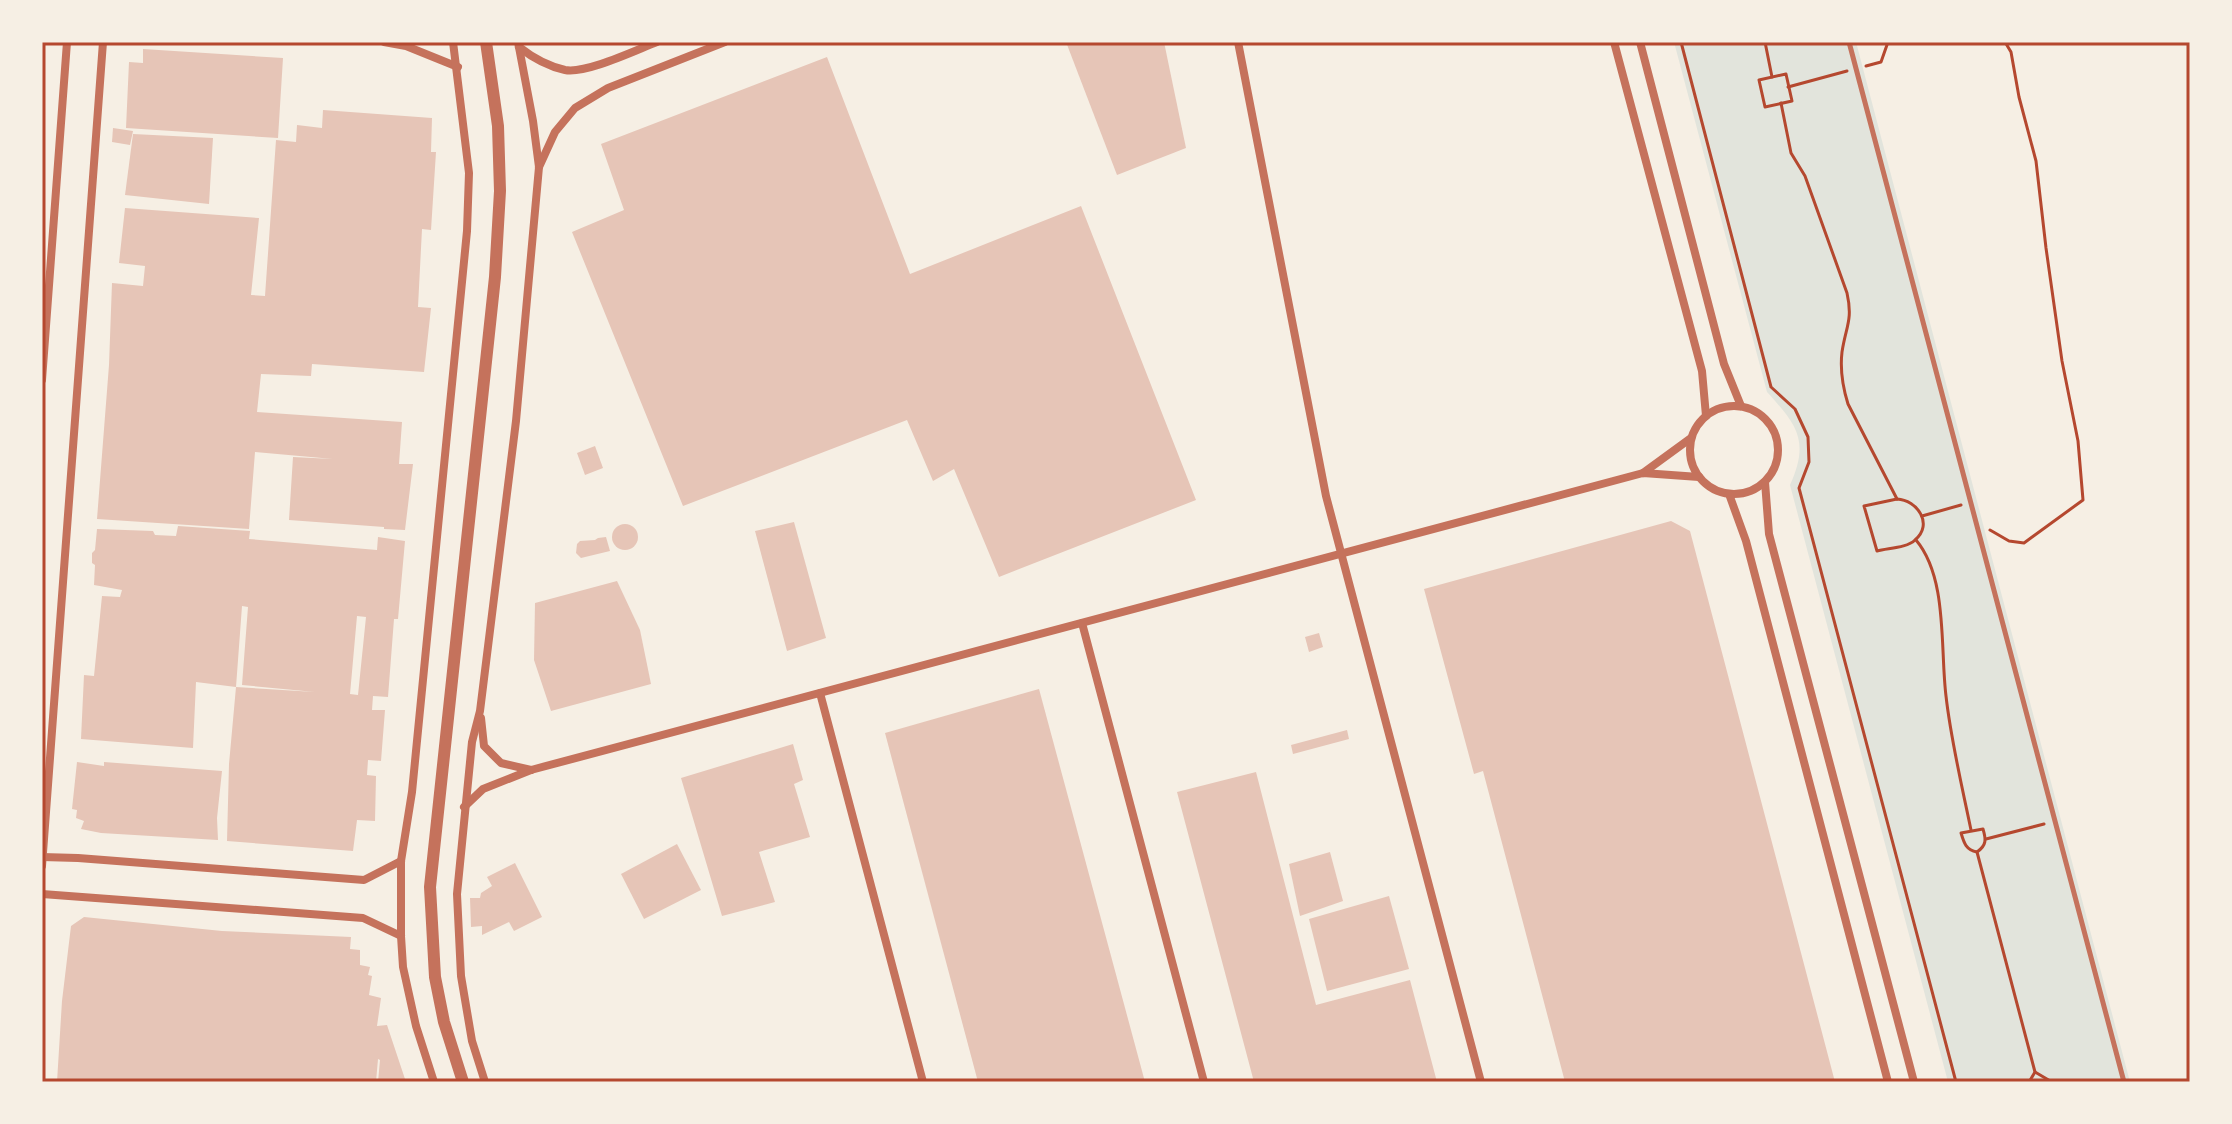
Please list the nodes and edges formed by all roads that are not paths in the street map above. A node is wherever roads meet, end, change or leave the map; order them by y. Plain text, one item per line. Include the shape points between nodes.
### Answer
1 (67, 42) edge
2 (103, 42) edge
3 (384, 42) edge
4 (453, 42) edge
5 (486, 42) edge
6 (657, 42) edge
7 (725, 42) edge
8 (1238, 42) edge
9 (1614, 42) edge
10 (1640, 42) edge
11 (1849, 42) edge
12 (518, 45) edge
13 (458, 67) junction
14 (539, 167) junction
15 (42, 380) edge
16 (1741, 406) junction
17 (1706, 416) junction
18 (1691, 438) junction
19 (1643, 473) junction
20 (1699, 477) junction
21 (1765, 482) junction
22 (1729, 494) junction
23 (1342, 554) junction
24 (1082, 623) junction
25 (820, 693) junction
26 (480, 711) junction
27 (531, 770) junction
28 (464, 807) junction
29 (42, 857) edge
30 (401, 861) junction
31 (42, 866) edge
32 (42, 894) edge
33 (401, 936) junction
34 (434, 1082) edge
35 (463, 1082) edge
36 (485, 1082) edge
37 (923, 1082) edge
38 (1204, 1082) edge
39 (1481, 1082) edge
40 (1888, 1082) edge
41 (1914, 1082) edge
42 (2124, 1082) edge

1 - 15 street
2 - 29 street
3 - 13 street
4 - 13 street
5 - 35 street via 498,126 496,263 430,887 435,977
6 - 12 street via 568,71 536,60
7 - 14 street via 608,88 575,108 555,132
8 - 23 street via 1326,496
9 - 17 street via 1702,371
10 - 16 street via 1724,364
11 - 42 lane
12 - 14 street
13 - 30 street via 469,173 467,231
14 - 26 street via 516,421
16 - 17 street
16 - 21 street via 1766,419 1774,431 1778,458
17 - 18 street
18 - 19 street
18 - 20 street
19 - 20 street
19 - 23 street
20 - 22 street
21 - 22 street via 1742,494
21 - 41 street via 1769,534
22 - 40 street via 1746,541
23 - 24 street
23 - 39 street
24 - 25 street
24 - 38 street
25 - 27 street
25 - 37 street
26 - 27 street via 484,746 501,763
26 - 28 street
27 - 28 street via 483,789
28 - 36 street via 457,894 461,976
29 - 30 street via 364,880
29 - 31 street
30 - 33 street
32 - 33 street via 363,918
33 - 34 street via 416,1026

